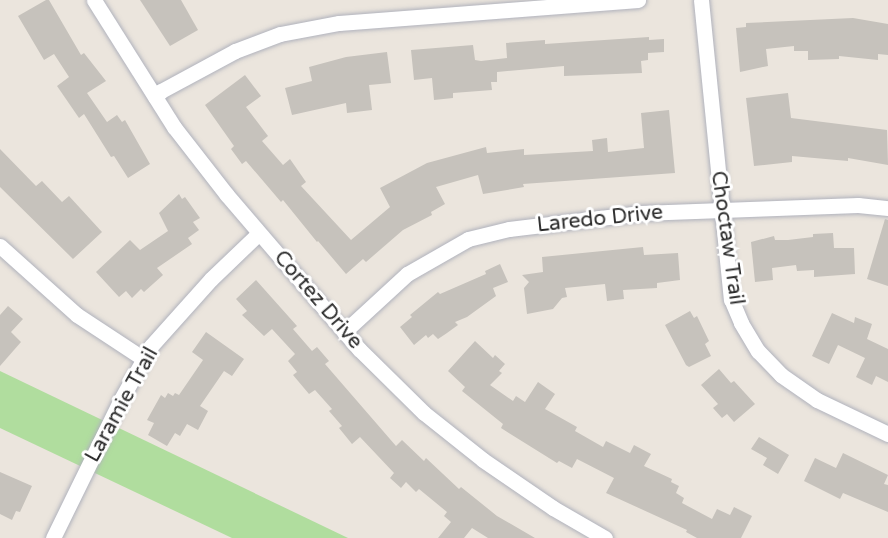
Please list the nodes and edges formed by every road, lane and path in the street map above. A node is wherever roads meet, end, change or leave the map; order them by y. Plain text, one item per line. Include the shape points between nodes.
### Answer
1 (94, 0) edge
2 (638, 0) edge
3 (701, 0) edge
4 (155, 97) junction
5 (888, 208) edge
6 (722, 210) junction
7 (259, 232) junction
8 (0, 246) edge
9 (344, 332) junction
10 (144, 359) junction
11 (888, 434) edge
12 (53, 538) edge
13 (605, 538) edge

1 - 4 street, Cortez Drive
2 - 4 street via 339,23 280,34 235,51
3 - 6 street, Choctaw Trail
4 - 7 street, Cortez Drive via 174,127
5 - 6 street, Laredo Drive via 858,205
6 - 9 street, Laredo Drive via 560,221 468,239 407,274
6 - 11 street, Choctaw Trail via 731,299 758,351 781,375 817,400
7 - 9 street, Cortez Drive
7 - 10 street, Laramie Trail via 211,279
8 - 10 street via 77,315
9 - 13 street, Cortez Drive via 424,413 553,508
10 - 12 street, Laramie Trail

